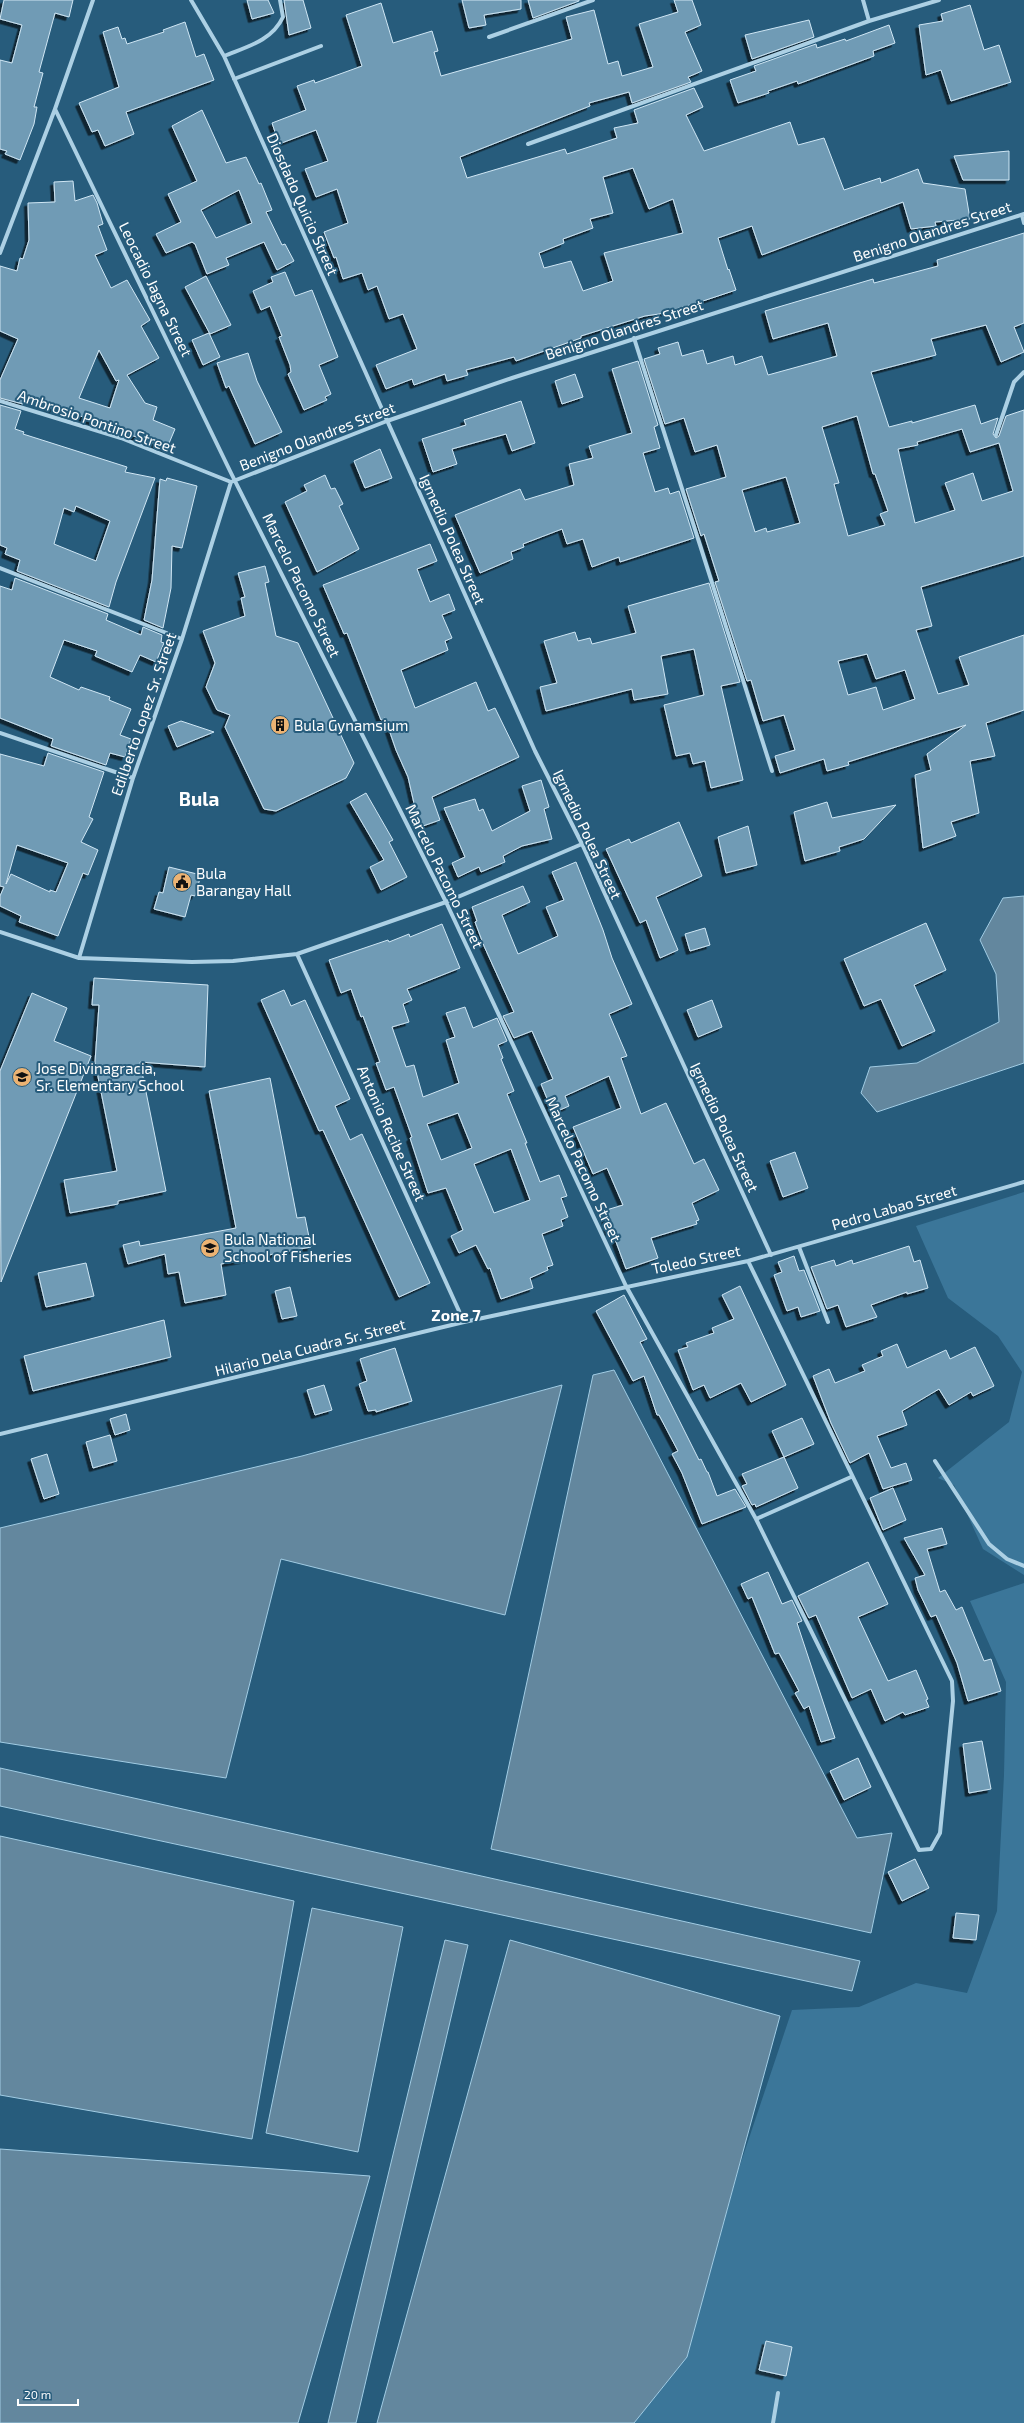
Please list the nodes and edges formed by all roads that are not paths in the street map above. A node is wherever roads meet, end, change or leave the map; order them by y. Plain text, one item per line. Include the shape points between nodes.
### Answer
1 (93, 0) edge
2 (191, 0) edge
3 (280, 0) edge
4 (593, 0) edge
5 (863, 0) edge
6 (939, 0) edge
7 (869, 21) junction
8 (489, 37) dead end
9 (321, 46) dead end
10 (224, 56) junction
11 (234, 79) junction
12 (55, 109) junction
13 (528, 144) dead end
14 (1023, 214) edge
15 (1024, 222) edge
16 (0, 253) edge
17 (634, 338) junction
18 (1024, 372) edge
19 (0, 401) edge
20 (387, 421) junction
21 (996, 435) dead end
22 (233, 481) junction
23 (0, 568) edge
24 (182, 638) junction
25 (0, 733) edge
26 (772, 771) dead end
27 (133, 778) junction
28 (582, 844) junction
29 (446, 902) junction
30 (0, 932) edge
31 (297, 954) junction
32 (79, 958) junction
33 (1024, 1182) edge
34 (798, 1247) junction
35 (771, 1254) junction
36 (748, 1261) junction
37 (626, 1286) junction
38 (464, 1322) junction
39 (828, 1322) dead end
40 (0, 1434) edge
41 (935, 1461) dead end
42 (851, 1477) junction
43 (756, 1519) junction
44 (1024, 1566) edge
45 (778, 2393) dead end
46 (773, 2423) edge

1 - 12 street
2 - 10 street, Diosdado Quicio Street
3 - 10 street via 283,17 275,31 266,38
4 - 8 street
5 - 7 street
6 - 7 street
7 - 13 street
9 - 11 street
10 - 11 street, Diosdado Quicio Street
11 - 20 street, Diosdado Quicio Street
12 - 16 street
12 - 22 street, Leocadio Jagna Street
14 - 15 street
14 - 17 street, Benigno Olandres Street
17 - 20 street, Benigno Olandres Street
17 - 26 street
18 - 21 street via 1014,382
19 - 22 street, Ambrosio Pontino Street via 121,438
20 - 22 street, Benigno Olandres Street
20 - 28 street, Igmedio Polea Street via 535,751
22 - 24 street, Edilberto Lopez Sr. Street
22 - 29 street, Marcelo Pacomo Street
23 - 24 street
24 - 27 street, Edilberto Lopez Sr. Street
25 - 27 street
27 - 32 street, Edilberto Lopez Sr. Street
28 - 29 street
28 - 35 street, Igmedio Polea Street
29 - 31 street
29 - 37 street, Marcelo Pacomo Street
30 - 32 street
31 - 32 street via 233,961 192,962
31 - 38 street, Antonio Recibe Street
33 - 34 street, Pedro Labao Street
34 - 35 street, Pedro Labao Street
34 - 39 street
35 - 36 street, Toledo Street
36 - 37 street, Toledo Street
36 - 42 street
37 - 38 street, Hilario Dela Cuadra Sr. Street
37 - 43 street, Marcelo Pacomo Street
38 - 40 street, Hilario Dela Cuadra Sr. Street
41 - 44 street via 989,1544 1007,1559
42 - 43 street
42 - 43 street, Marcelo Pacomo Street via 952,1681 953,1701 940,1833 931,1849 919,1850
45 - 46 street

